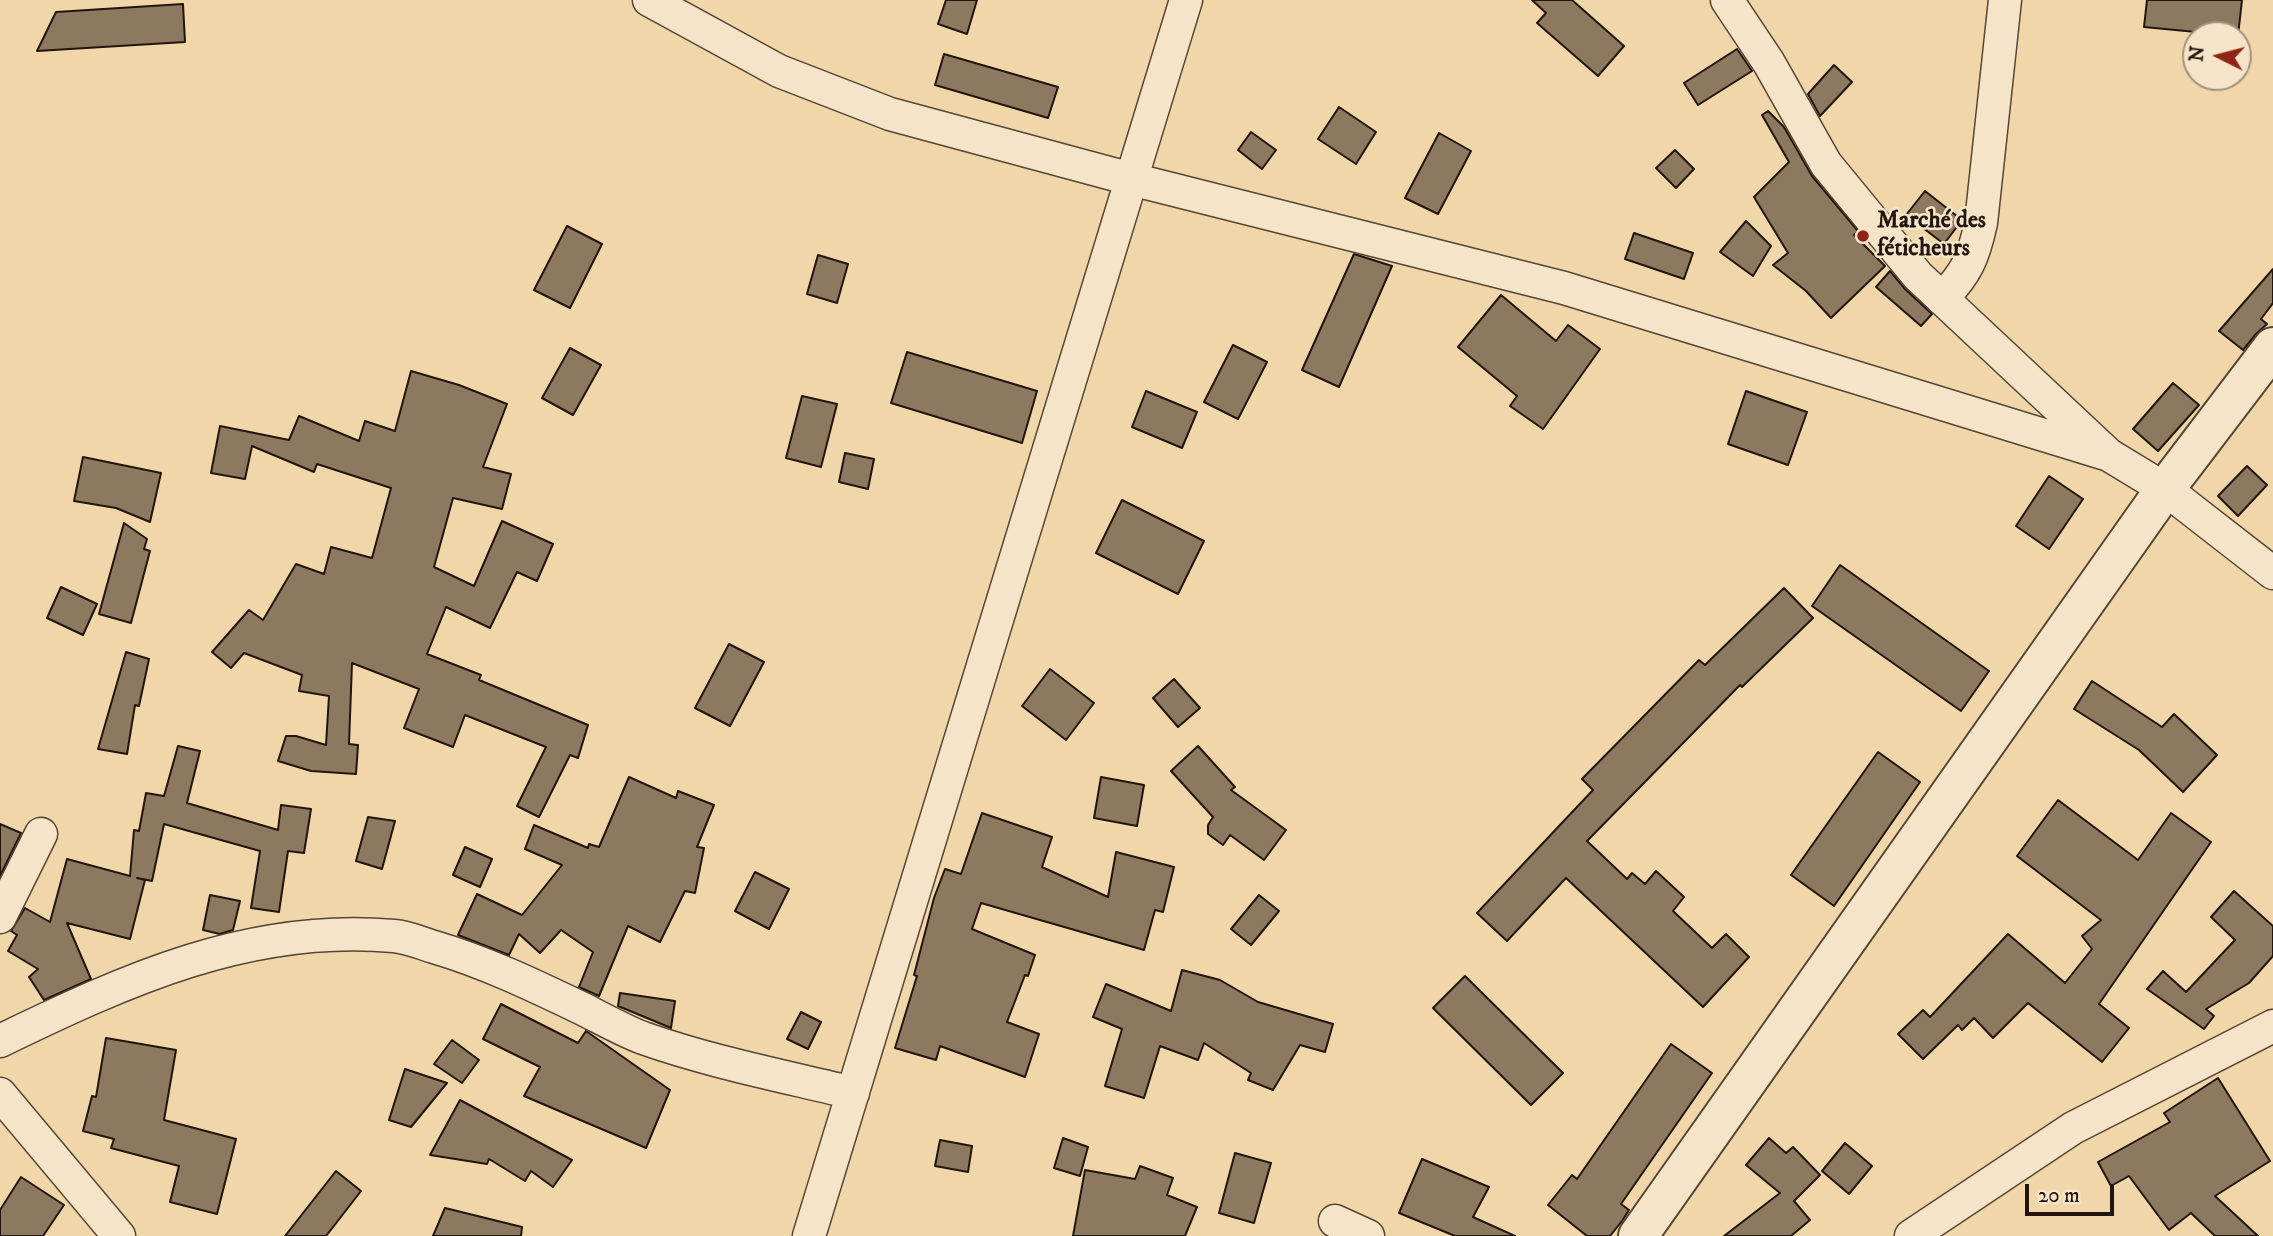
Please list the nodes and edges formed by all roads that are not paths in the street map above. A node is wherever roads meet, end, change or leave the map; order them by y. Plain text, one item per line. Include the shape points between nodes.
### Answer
1 (649, 0) edge
2 (1186, 0) edge
3 (1727, 0) edge
4 (2005, 0) edge
5 (1131, 179) junction
6 (1942, 299) junction
7 (2273, 346) edge
8 (2109, 455) junction
9 (2165, 489) junction
10 (2273, 573) edge
11 (41, 834) dead end
12 (0, 917) edge
13 (2273, 1026) edge
14 (0, 1041) edge
15 (853, 1093) junction
16 (0, 1094) edge
17 (1335, 1221) dead end
18 (119, 1236) edge
19 (809, 1236) edge
20 (1368, 1236) edge
21 (1638, 1236) edge
22 (1911, 1236) edge

1 - 5 street via 779,71 890,114
2 - 5 street
3 - 6 street via 1826,164
4 - 6 street via 1982,223 1963,277
5 - 8 street via 1564,288
5 - 15 street
6 - 8 street
7 - 9 street
8 - 9 street
9 - 10 street
9 - 21 street
11 - 12 street
13 - 22 street via 2073,1128
14 - 15 street via 191,958 329,934 396,936 515,977 641,1037 712,1060
15 - 19 street
16 - 18 street
17 - 20 street

